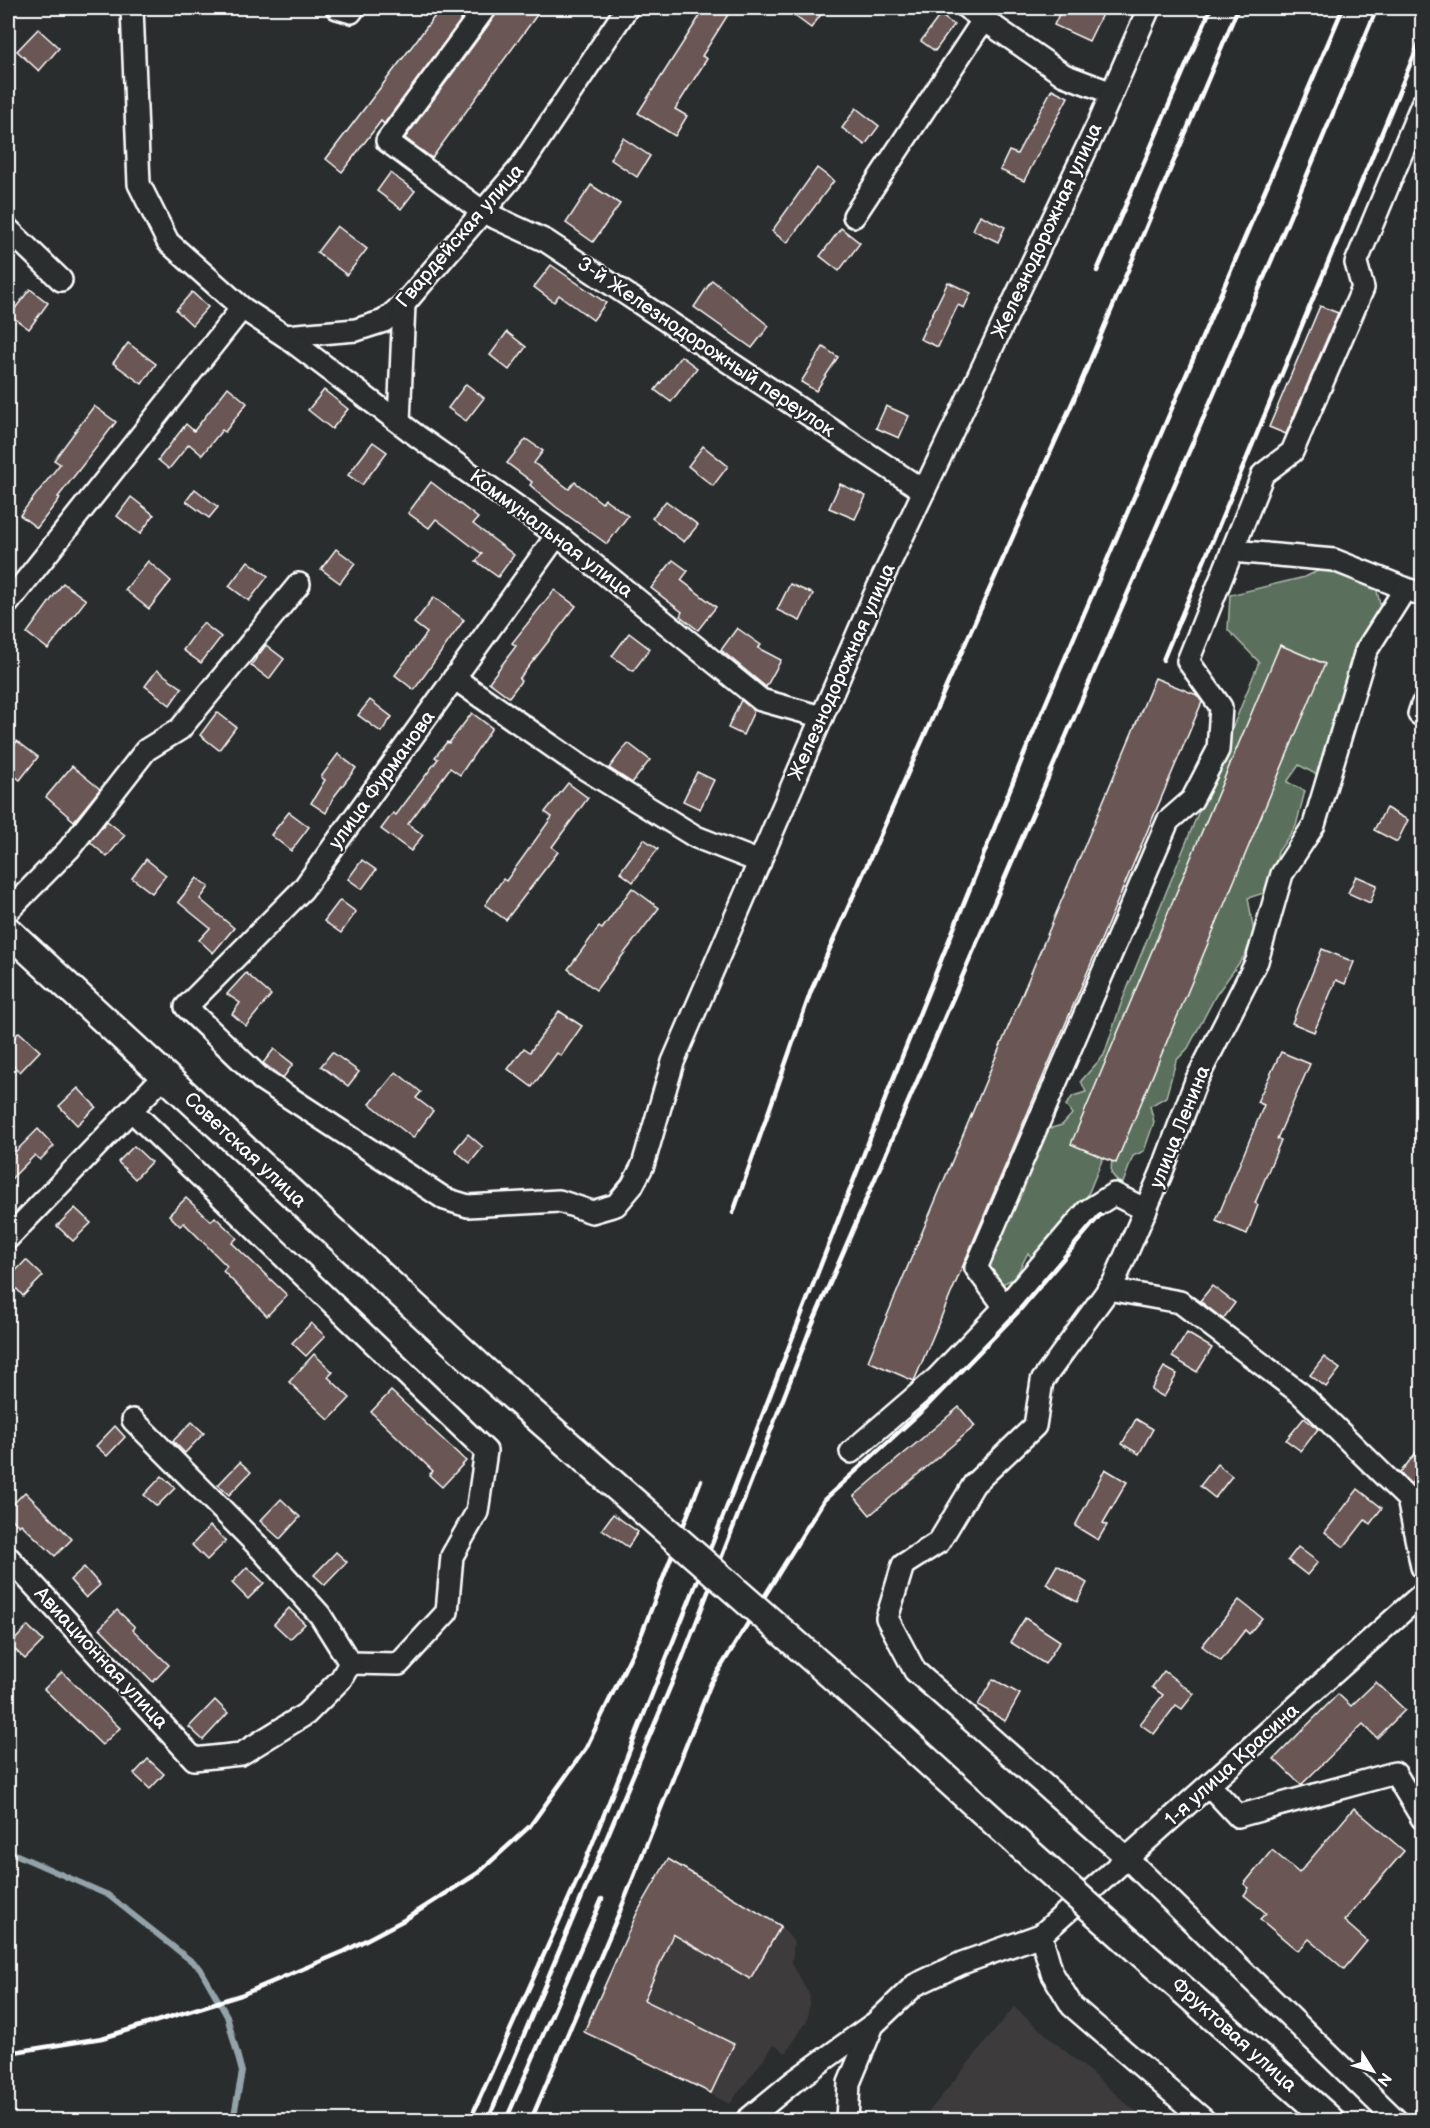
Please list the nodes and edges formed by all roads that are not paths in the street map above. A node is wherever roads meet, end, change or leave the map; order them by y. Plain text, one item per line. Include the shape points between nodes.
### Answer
1 (132, 8) edge
2 (337, 8) edge
3 (354, 8) edge
4 (485, 8) edge
5 (627, 8) edge
6 (1149, 8) edge
7 (976, 14) edge
8 (1112, 93) junction
9 (1422, 104) edge
10 (483, 213) junction
11 (854, 216) dead end
12 (8, 229) edge
13 (61, 280) dead end
14 (404, 304) junction
15 (242, 308) junction
16 (285, 336) junction
17 (399, 422) junction
18 (924, 491) junction
19 (556, 535) junction
20 (1232, 551) junction
21 (299, 584) dead end
22 (1414, 592) edge
23 (8, 603) edge
24 (454, 678) junction
25 (822, 717) junction
26 (760, 862) junction
27 (8, 910) edge
28 (8, 931) edge
29 (164, 1076) junction
30 (131, 1110) junction
31 (468, 1206) joint
32 (1146, 1210) junction
33 (8, 1238) edge
34 (1108, 1289) junction
35 (1005, 1307) junction
36 (133, 1420) dead end
37 (851, 1452) dead end
38 (8, 1557) edge
39 (1422, 1567) edge
40 (1422, 1594) edge
41 (350, 1663) junction
42 (860, 1700) joint
43 (1209, 1785) junction
44 (1422, 1818) edge
45 (1127, 1858) junction
46 (1041, 1935) junction
47 (873, 2025) junction
48 (747, 2121) edge
49 (847, 2121) edge
50 (1204, 2121) edge
51 (1330, 2121) edge
52 (1396, 2121) edge

1 - 15 street via 139,184 168,243
2 - 3 street via 351,12
4 - 10 street, 3-й Железнодорожный переулок via 387,141
5 - 10 street, Гвардейская улица via 520,168
6 - 8 street, Железнодорожная улица
7 - 8 street via 1064,75
7 - 11 street
8 - 18 street, Железнодорожная улица
9 - 20 street via 1356,263 1363,288 1292,452 1263,474
10 - 14 street, Гвардейская улица
10 - 18 street, 3-й Железнодорожный переулок via 546,241
12 - 13 street
14 - 16 street, Гвардейская улица via 384,321 356,330
14 - 17 street
15 - 16 street
15 - 23 street
16 - 17 street, Коммунальная улица
17 - 19 street, Коммунальная улица
18 - 25 street, Железнодорожная улица via 874,594
19 - 24 street, улица Фурманова
19 - 25 street, Коммунальная улица via 761,700
20 - 22 street via 1334,560
20 - 35 street via 1188,661 1221,707 1218,750 1192,800 1168,821 976,1268
21 - 27 street via 180,729 146,750 69,849
22 - 32 street, улица Ленина via 1366,651 1314,825 1282,874 1257,962 1196,1082
24 - 26 street via 582,767 696,837
24 - 31 street, улица Фурманова via 303,889 186,1007 261,1079 445,1199
25 - 26 street, Железнодорожная улица
26 - 31 street, Железнодорожная улица via 673,1062 643,1165 616,1205 592,1212 559,1201
28 - 29 main road, Советская улица
29 - 30 street
29 - 42 main road, Советская улица, bridge via 482,1369
30 - 33 street
30 - 41 street via 486,1451 477,1512 452,1556 447,1612 399,1664
32 - 34 street, улица Ленина
32 - 35 street via 1114,1194 1087,1211
34 - 39 street via 1180,1302 1301,1394 1408,1499
34 - 45 street, улица Ленина via 1042,1381 1035,1426 974,1484 939,1542 903,1565 887,1618 915,1671
35 - 37 street via 937,1378
36 - 41 street via 260,1548 320,1615
38 - 41 street, Авиационная улица via 194,1759 241,1754 306,1714 341,1679
40 - 43 street, 1-я улица Красина
42 - 51 main road, Фруктовая улица, bridge
43 - 44 street via 1238,1816 1395,1773
43 - 45 street, 1-я улица Красина
45 - 46 street, 1-я улица Красина
45 - 52 street
46 - 47 street via 962,1963 915,1985
46 - 50 street via 1052,1973 1072,2006
47 - 48 street via 793,2082
47 - 49 street via 849,2083

